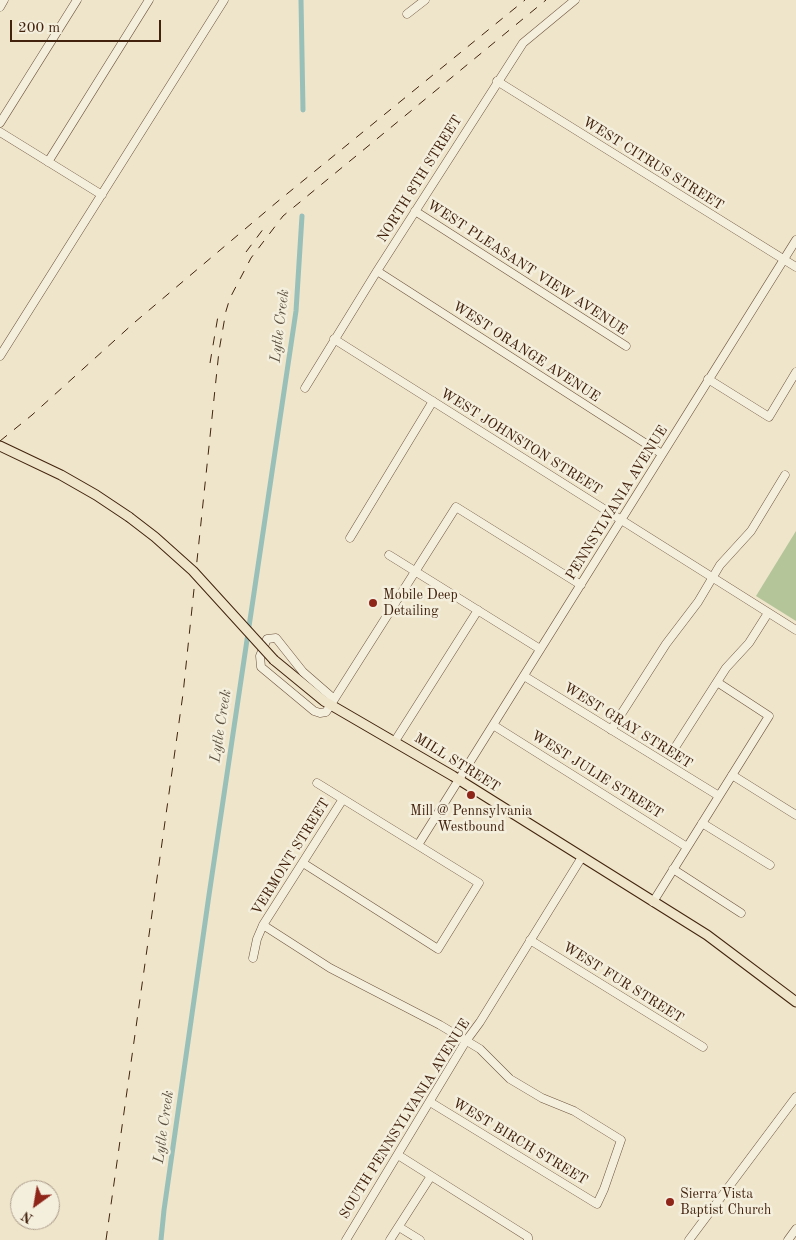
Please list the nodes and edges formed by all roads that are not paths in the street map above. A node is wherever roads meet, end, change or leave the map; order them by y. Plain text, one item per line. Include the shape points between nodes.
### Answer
1 (4, 0) edge
2 (77, 0) edge
3 (149, 0) edge
4 (224, 0) edge
5 (425, 0) edge
6 (575, 0) edge
7 (0, 7) edge
8 (407, 14) dead end
9 (497, 82) junction
10 (0, 123) edge
11 (0, 132) edge
12 (48, 162) junction
13 (102, 195) junction
14 (415, 211) junction
15 (796, 240) edge
16 (784, 259) junction
17 (796, 267) edge
18 (377, 271) junction
19 (334, 339) junction
20 (626, 346) dead end
21 (0, 356) edge
22 (796, 372) edge
23 (708, 379) junction
24 (305, 388) dead end
25 (433, 401) junction
26 (0, 446) edge
27 (662, 454) junction
28 (785, 475) dead end
29 (622, 520) junction
30 (350, 538) dead end
31 (389, 555) dead end
32 (415, 571) junction
33 (713, 578) junction
34 (581, 584) junction
35 (478, 610) junction
36 (768, 612) junction
37 (796, 630) edge
38 (540, 649) junction
39 (524, 676) junction
40 (717, 682) junction
41 (332, 702) junction
42 (493, 725) junction
43 (610, 730) junction
44 (395, 741) junction
45 (676, 746) dead end
46 (732, 775) junction
47 (458, 780) junction
48 (317, 783) dead end
49 (719, 796) junction
50 (343, 799) junction
51 (796, 815) edge
52 (702, 823) junction
53 (418, 845) junction
54 (687, 847) junction
55 (582, 857) junction
56 (303, 863) junction
57 (770, 865) dead end
58 (674, 869) junction
59 (653, 902) junction
60 (741, 912) dead end
61 (263, 925) junction
62 (530, 940) junction
63 (253, 958) dead end
64 (796, 1002) edge
65 (466, 1041) junction
66 (703, 1047) dead end
67 (795, 1099) edge
68 (430, 1102) junction
69 (398, 1155) junction
70 (431, 1176) junction
71 (399, 1227) junction
72 (796, 1229) edge
73 (530, 1239) edge
74 (346, 1240) edge
75 (390, 1240) edge
76 (420, 1240) edge
77 (689, 1240) edge
78 (788, 1240) edge

1 - 7 street
2 - 10 street
3 - 12 street
4 - 13 street
5 - 8 street
6 - 9 street, NORTH 8TH STREET via 522,43
9 - 14 street, NORTH 8TH STREET
9 - 16 street, WEST CITRUS STREET
11 - 12 street
12 - 13 street
13 - 21 street
14 - 18 street, NORTH 8TH STREET
14 - 20 street, WEST PLEASANT VIEW AVENUE
15 - 16 street, PENNSYLVANIA AVENUE
16 - 17 street, WEST CITRUS STREET
16 - 23 street, PENNSYLVANIA AVENUE
18 - 19 street, NORTH 8TH STREET
18 - 27 street, WEST ORANGE AVENUE
19 - 24 street, NORTH 8TH STREET
19 - 25 street, WEST JOHNSTON STREET
22 - 23 street via 769,417
23 - 27 street, PENNSYLVANIA AVENUE
25 - 29 street, WEST JOHNSTON STREET
25 - 30 street
26 - 41 main road, MILL STREET, bridge via 61,475 129,517 193,571 274,660
27 - 29 street, PENNSYLVANIA AVENUE
28 - 33 street via 751,531 726,557
29 - 33 street, WEST JOHNSTON STREET
29 - 34 street, PENNSYLVANIA AVENUE
31 - 32 street
32 - 34 street via 456,507
32 - 35 street
32 - 41 street
33 - 36 street, WEST JOHNSTON STREET
33 - 43 street
34 - 38 street, PENNSYLVANIA AVENUE
35 - 38 street
35 - 44 street
36 - 37 street, WEST JOHNSTON STREET
36 - 40 street via 749,643
38 - 39 street, PENNSYLVANIA AVENUE
39 - 42 street, PENNSYLVANIA AVENUE
39 - 43 street, WEST GRAY STREET
40 - 45 street
40 - 46 street via 769,716
41 - 41 street via 326,712 317,713 261,667 260,656 267,639 276,638
41 - 44 main road, MILL STREET
42 - 47 street, PENNSYLVANIA AVENUE
42 - 54 street, WEST JULIE STREET
43 - 49 street, WEST GRAY STREET
44 - 47 main road, MILL STREET
46 - 49 street
46 - 51 street
47 - 53 street, PENNSYLVANIA AVENUE
47 - 55 main road, MILL STREET
48 - 50 street
49 - 52 street
50 - 53 street
50 - 56 street, VERMONT STREET
52 - 54 street
52 - 57 street
53 - 56 street via 479,883 438,949
54 - 58 street
55 - 59 main road, MILL STREET
55 - 62 street, SOUTH PENNSYLVANIA AVENUE
56 - 61 street, VERMONT STREET
58 - 59 street
58 - 60 street
59 - 64 main road, MILL STREET via 727,948
61 - 63 street, VERMONT STREET
61 - 65 street via 330,968
62 - 65 street, SOUTH PENNSYLVANIA AVENUE
62 - 66 street, WEST FUR STREET
65 - 68 street, SOUTH PENNSYLVANIA AVENUE
65 - 68 street, WEST BIRCH STREET via 488,1056 510,1078 621,1140 597,1204
67 - 77 street
68 - 69 street, SOUTH PENNSYLVANIA AVENUE
69 - 70 street
69 - 74 street, SOUTH PENNSYLVANIA AVENUE
70 - 71 street
70 - 73 street
71 - 75 street
71 - 76 street
72 - 78 street

